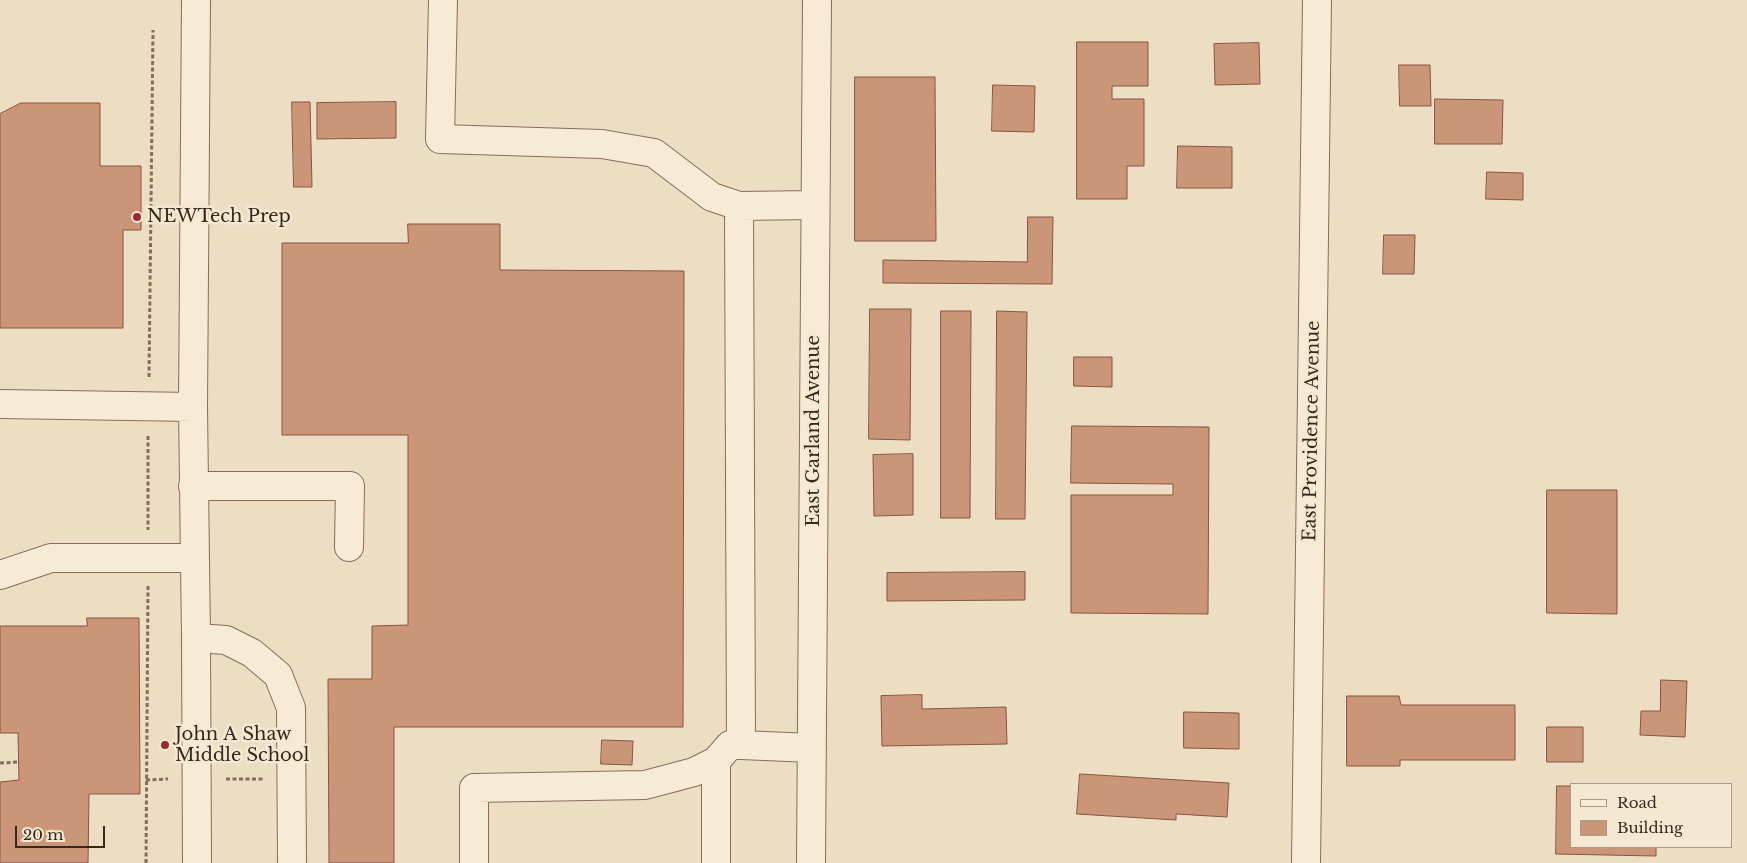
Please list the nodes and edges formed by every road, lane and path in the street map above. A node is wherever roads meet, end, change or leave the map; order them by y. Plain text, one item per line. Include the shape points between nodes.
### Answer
1 (196, 0) edge
2 (443, 0) edge
3 (817, 0) edge
4 (1318, 0) edge
5 (153, 30) dead end
6 (815, 205) junction
7 (738, 206) junction
8 (0, 404) edge
9 (148, 406) junction
10 (193, 407) junction
11 (194, 486) junction
12 (349, 547) dead end
13 (194, 558) junction
14 (148, 559) junction
15 (0, 575) edge
16 (196, 638) junction
17 (741, 745) junction
18 (812, 748) junction
19 (716, 761) junction
20 (18, 762) dead end
21 (0, 763) edge
22 (146, 863) edge
23 (197, 863) edge
24 (292, 863) edge
25 (474, 863) edge
26 (716, 863) edge
27 (811, 863) edge
28 (1306, 863) edge

1 - 10 street
2 - 7 street via 440,139 602,144 654,153 712,197
3 - 6 street, East Garland Avenue
4 - 28 street, East Providence Avenue
5 - 9 path
6 - 7 street
6 - 18 street, East Garland Avenue
7 - 17 street
8 - 9 street
9 - 10 street
9 - 14 path
10 - 11 street
11 - 12 street via 350,486
11 - 13 street
13 - 14 street
13 - 16 street
14 - 15 street via 51,558
14 - 22 path
16 - 23 street
16 - 24 street via 226,640 252,653 278,675 291,708
17 - 18 street
17 - 19 street via 730,745
18 - 27 street, East Garland Avenue
19 - 25 street via 694,772 645,785 474,788
19 - 26 street
20 - 21 path

